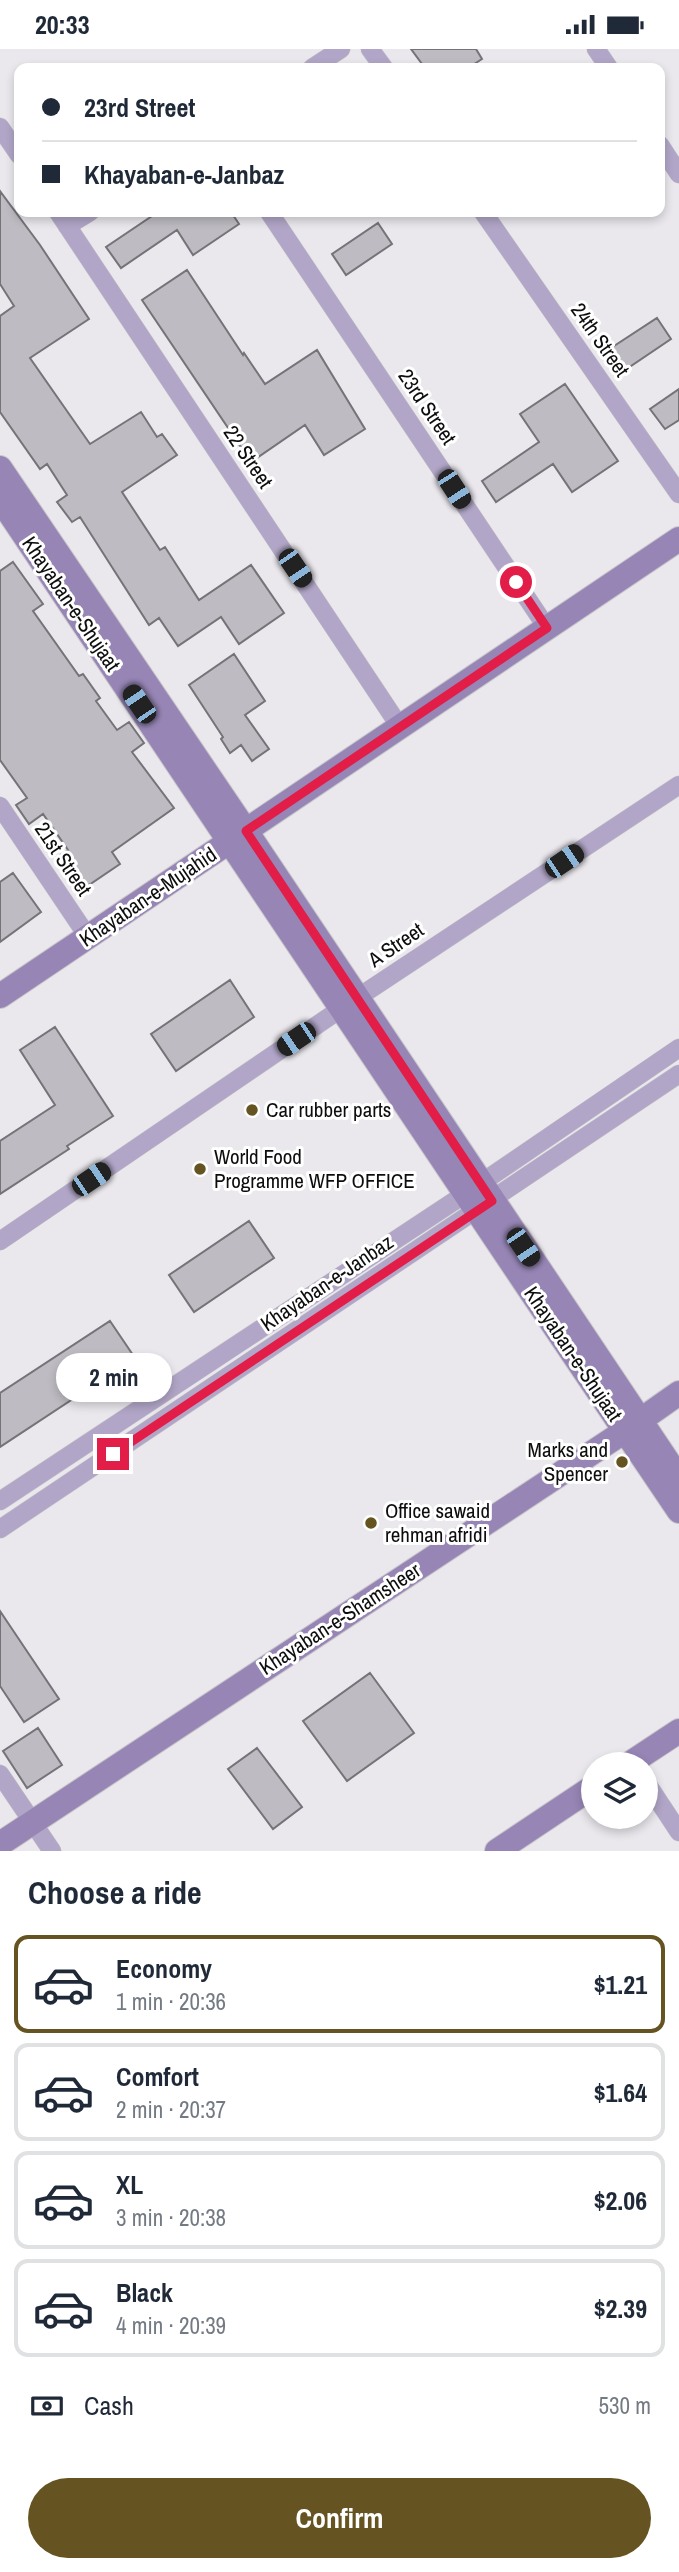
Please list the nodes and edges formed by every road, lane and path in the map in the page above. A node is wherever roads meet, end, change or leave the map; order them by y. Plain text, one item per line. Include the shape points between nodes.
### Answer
1 (341, 49) edge
2 (320, 63) edge
3 (0, 127) edge
4 (665, 153) edge
5 (11, 154) edge
6 (679, 174) edge
7 (272, 217) edge
8 (486, 217) edge
9 (63, 219) edge
10 (0, 468) edge
11 (679, 494) edge
12 (0, 499) edge
13 (679, 539) edge
14 (547, 628) junction
15 (401, 727) junction
16 (679, 785) edge
17 (0, 806) edge
18 (239, 836) junction
19 (88, 937) junction
20 (0, 996) edge
21 (350, 1003) junction
22 (679, 1048) edge
23 (679, 1074) edge
24 (479, 1197) junction
25 (0, 1241) edge
26 (679, 1393) edge
27 (632, 1426) junction
28 (679, 1478) edge
29 (0, 1501) edge
30 (679, 1511) edge
31 (0, 1529) edge
32 (679, 1731) edge
33 (654, 1752) edge
34 (0, 1774) edge
35 (581, 1795) edge
36 (658, 1801) edge
37 (32, 1821) junction
38 (679, 1832) edge
39 (0, 1843) edge
40 (51, 1851) edge
41 (497, 1851) edge

1 - 2 street
3 - 5 street
4 - 6 street
7 - 14 street, 23rd Street
8 - 11 street, 24th Street
9 - 15 street, 22 Street
10 - 18 main road, Khayaban-e-Shujaat
12 - 18 main road, Khayaban-e-Shujaat
13 - 14 main road, Khayaban-e-Mujahid
14 - 15 main road, Khayaban-e-Mujahid
15 - 18 main road, Khayaban-e-Mujahid
16 - 21 street, A Street
17 - 19 street, 21st Street
18 - 19 main road, Khayaban-e-Mujahid
18 - 21 main road, Khayaban-e-Shujaat
19 - 20 main road, Khayaban-e-Mujahid
21 - 24 main road, Khayaban-e-Shujaat
21 - 25 street, A Street
22 - 24 street, Khayaban-e-Janbaz
23 - 24 street, Khayaban-e-Janbaz
24 - 27 main road, Khayaban-e-Shujaat
24 - 29 street, Khayaban-e-Janbaz
24 - 31 street, Khayaban-e-Janbaz
26 - 27 main road, Khayaban-e-Shamsheer
27 - 28 main road, Khayaban-e-Shujaat
27 - 30 main road, Khayaban-e-Shujaat
27 - 37 main road, Khayaban-e-Shamsheer
32 - 33 main road
34 - 37 street
35 - 41 main road
36 - 38 street
37 - 39 main road, Khayaban-e-Shamsheer
37 - 40 street

